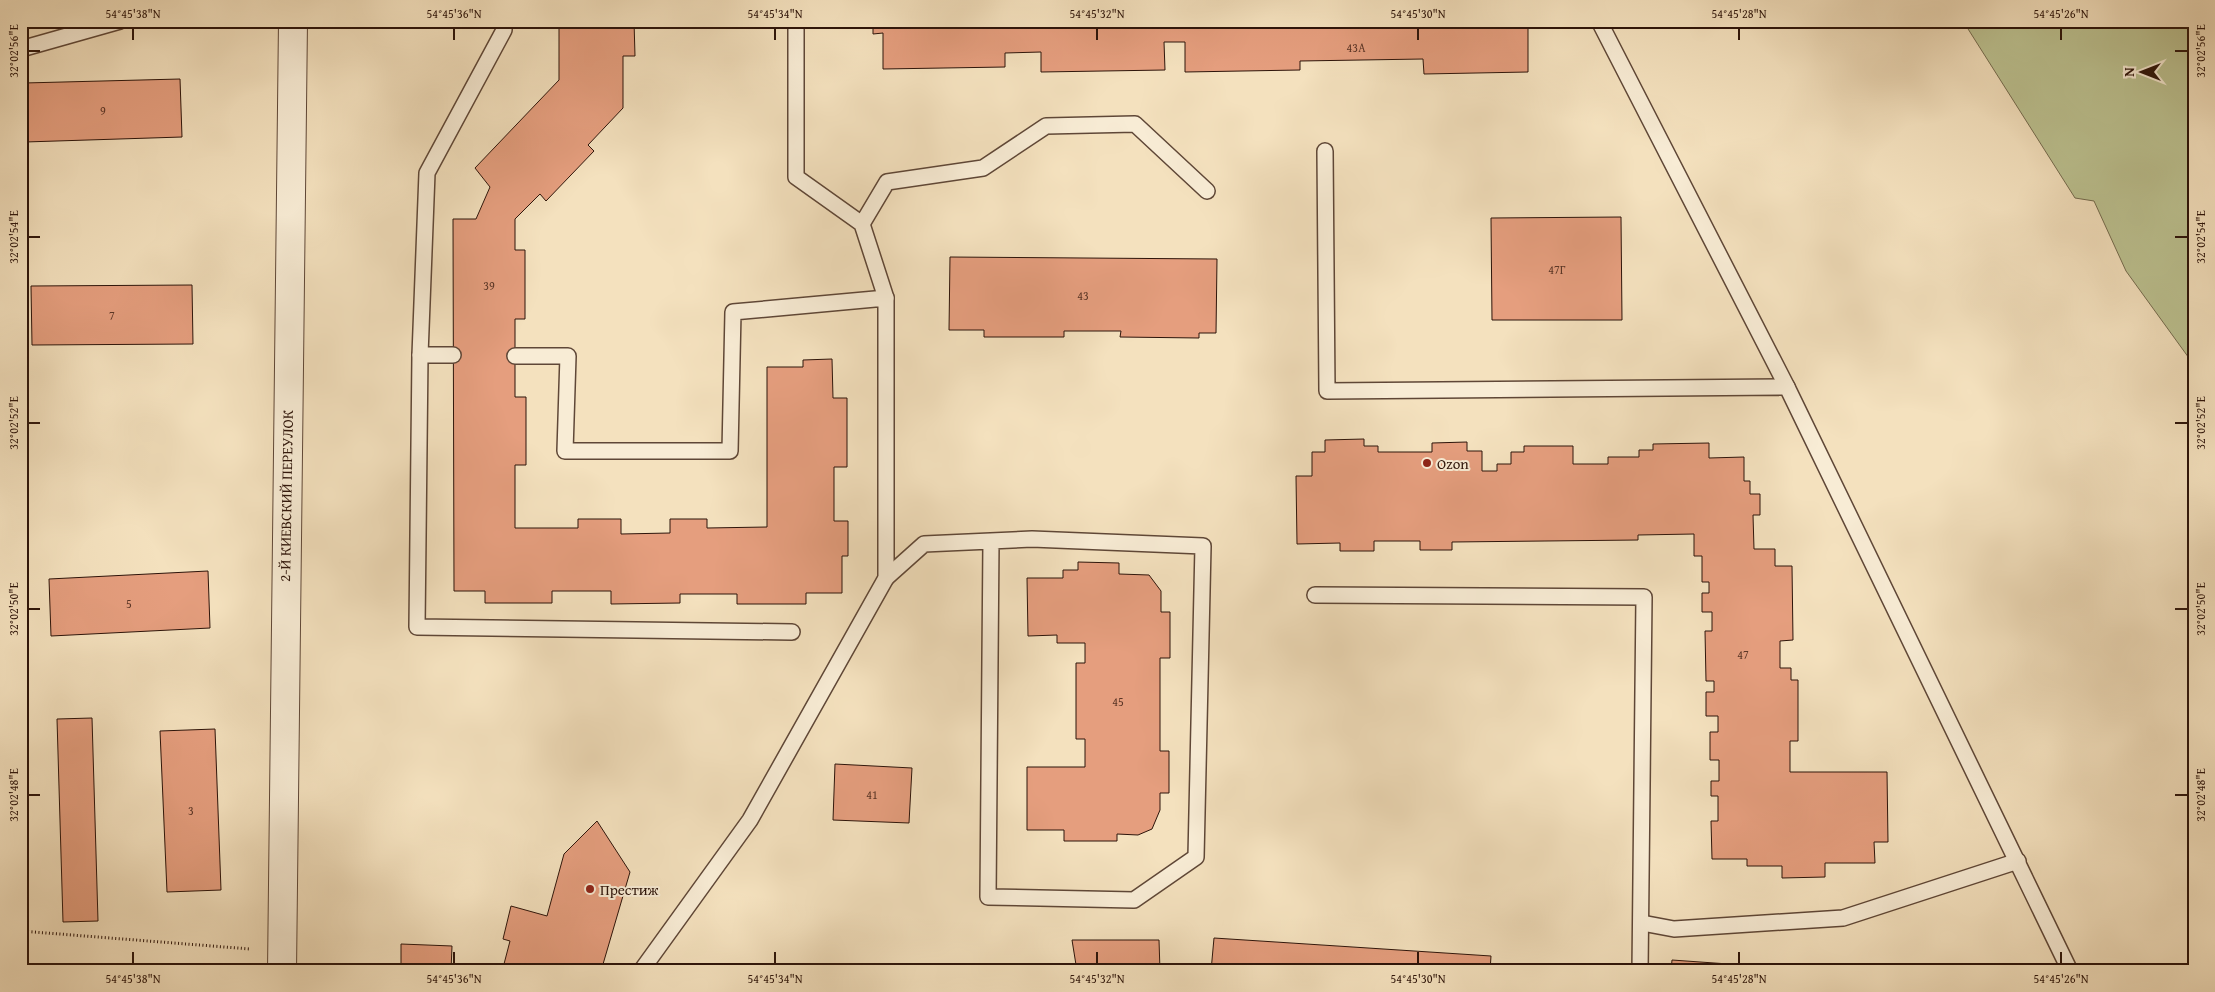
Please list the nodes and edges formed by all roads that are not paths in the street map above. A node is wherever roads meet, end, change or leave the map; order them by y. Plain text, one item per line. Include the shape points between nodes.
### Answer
1 (120, 21) edge
2 (293, 21) edge
3 (504, 21) edge
4 (796, 21) edge
5 (1599, 21) edge
6 (21, 49) edge
7 (1325, 151) dead end
8 (1207, 191) dead end
9 (862, 224) junction
10 (886, 298) junction
11 (420, 355) junction
12 (454, 356) dead end
13 (515, 356) dead end
14 (1787, 387) junction
15 (991, 541) junction
16 (886, 578) junction
17 (1315, 595) dead end
18 (792, 632) dead end
19 (2018, 860) junction
20 (1642, 923) junction
21 (282, 961) edge
22 (641, 971) edge
23 (1640, 971) edge
24 (2070, 971) edge

1 - 6 lane
2 - 21 street, 2-Й КИЕВСКИЙ ПЕРЕУЛОК
3 - 11 lane via 504,30 427,173
4 - 9 lane via 796,177
5 - 14 lane
7 - 14 lane via 1328,391
8 - 9 lane via 1135,124 1046,126 983,168 887,182
9 - 10 lane
10 - 13 lane via 733,312 730,452 565,452 568,356
10 - 16 lane
11 - 12 lane
11 - 18 lane via 417,627
14 - 19 lane
15 - 15 lane via 1032,539 1203,546 1196,857 1134,900 988,897
15 - 16 lane via 924,544
16 - 22 lane via 750,820
17 - 20 lane via 1644,597
19 - 20 lane via 1843,918 1674,930
19 - 24 lane
20 - 23 lane

